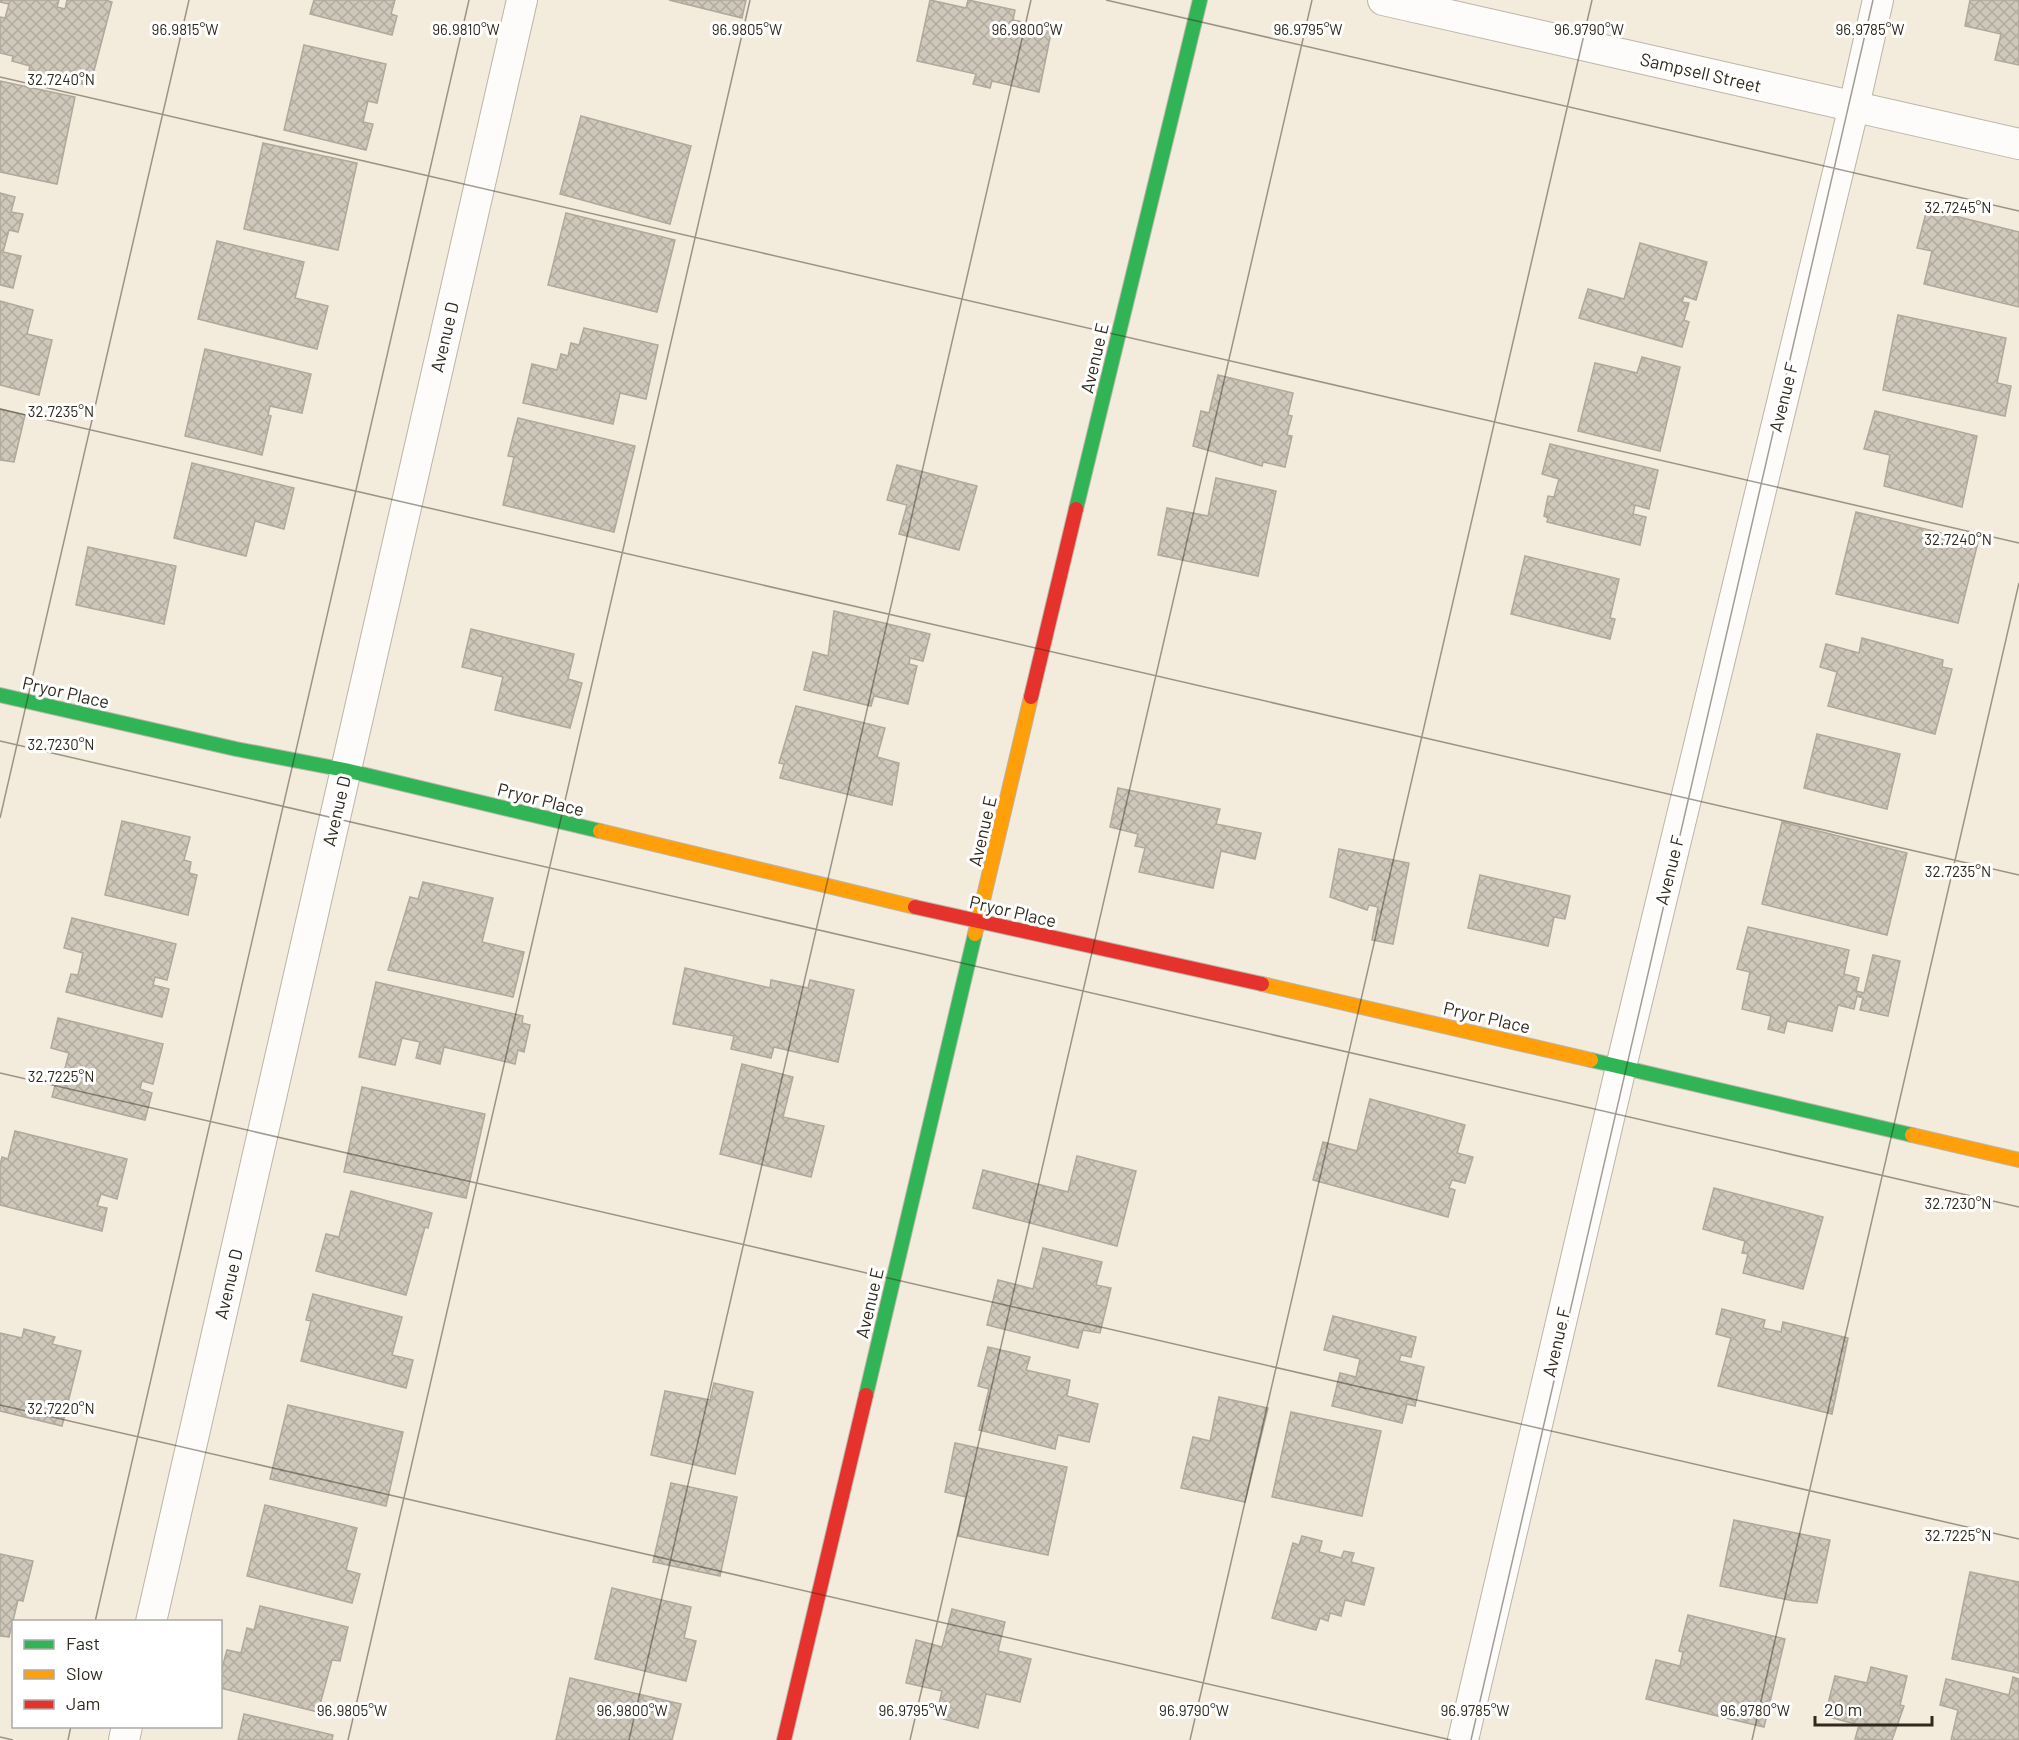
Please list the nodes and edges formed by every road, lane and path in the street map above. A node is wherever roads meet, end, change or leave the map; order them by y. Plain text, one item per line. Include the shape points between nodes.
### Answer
1 (522, 0) edge
2 (1200, 0) edge
3 (1383, 0) edge
4 (1878, 0) edge
5 (1854, 106) junction
6 (2019, 144) edge
7 (0, 695) edge
8 (345, 770) junction
9 (978, 922) junction
10 (1621, 1067) junction
11 (2019, 1160) edge
12 (151, 1620) edge
13 (784, 1740) edge
14 (1463, 1740) edge

1 - 8 street, Avenue D
2 - 9 street, Avenue E
3 - 5 street, Sampsell Street
4 - 5 street, Avenue F
5 - 6 street, Sampsell Street
5 - 10 street, Avenue F
7 - 8 street, Pryor Place
8 - 9 street, Pryor Place
8 - 12 street, Avenue D
9 - 10 street, Pryor Place
9 - 13 street, Avenue E
10 - 11 street, Pryor Place
10 - 14 street, Avenue F

